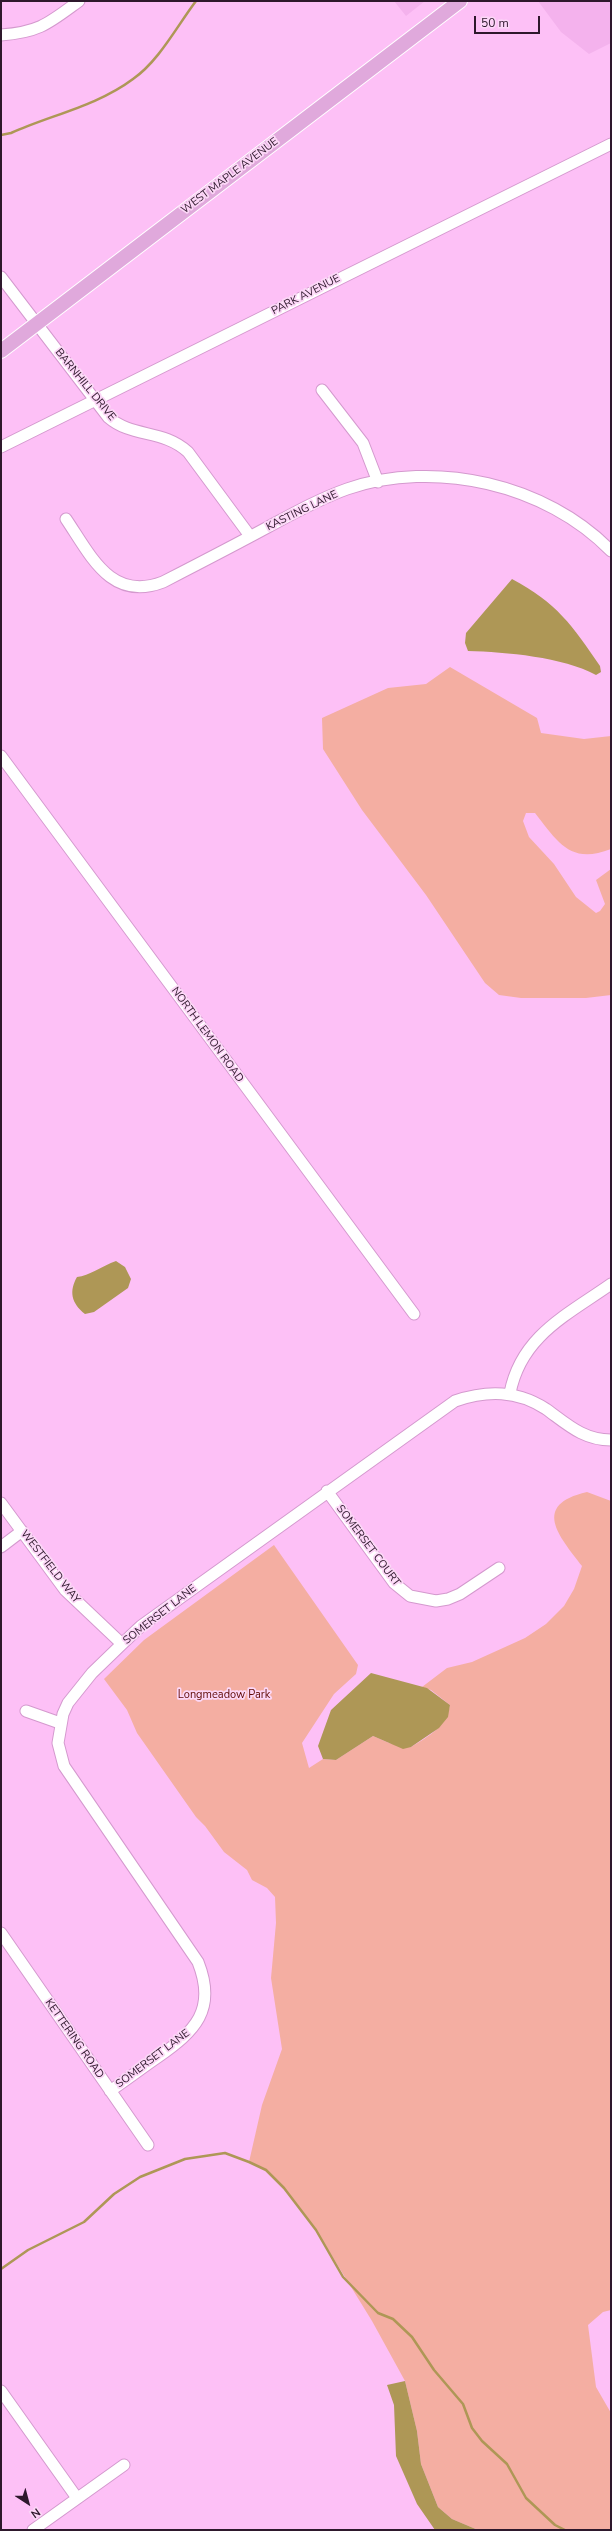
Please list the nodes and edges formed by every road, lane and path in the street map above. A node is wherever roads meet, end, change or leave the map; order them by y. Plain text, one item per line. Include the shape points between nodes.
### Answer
1 (79, 1) edge
2 (460, 1) edge
3 (1, 35) edge
4 (611, 144) edge
5 (1, 277) edge
6 (37, 324) junction
7 (1, 351) edge
8 (322, 390) dead end
9 (95, 400) junction
10 (1, 447) edge
11 (378, 482) junction
12 (66, 519) dead end
13 (250, 536) junction
14 (611, 551) edge
15 (1, 756) edge
16 (611, 1284) edge
17 (414, 1314) dead end
18 (510, 1393) junction
19 (611, 1440) edge
20 (327, 1491) junction
21 (1, 1503) edge
22 (22, 1531) junction
23 (1, 1546) edge
24 (499, 1568) dead end
25 (122, 1644) junction
26 (26, 1711) dead end
27 (60, 1723) junction
28 (1, 1933) edge
29 (110, 2091) junction
30 (148, 2145) dead end
31 (1, 2391) edge
32 (124, 2465) dead end
33 (77, 2498) junction
34 (33, 2530) edge

1 - 3 street via 49,23 27,33
2 - 6 main road, WEST MAPLE AVENUE
4 - 9 street, PARK AVENUE
5 - 6 street, BARNHILL DRIVE
6 - 7 main road, WEST MAPLE AVENUE
6 - 9 street, BARNHILL DRIVE
8 - 11 street via 363,443
9 - 10 street, PARK AVENUE
9 - 13 street, BARNHILL DRIVE via 115,423 131,430 177,442 188,452
11 - 13 street, KASTING LANE via 348,489 320,500
11 - 14 street, KASTING LANE via 441,477 470,480 509,490 540,502 571,519
12 - 13 street, KASTING LANE via 106,573 123,586 133,588 150,587 163,582
15 - 17 street, NORTH LEMON ROAD
16 - 18 street via 533,1342 518,1366
18 - 19 street, SOMERSET LANE via 545,1409 564,1424 585,1435
18 - 20 street, SOMERSET LANE via 483,1393 455,1401
20 - 24 street, SOMERSET COURT via 394,1583 410,1596 436,1601 448,1599
20 - 25 street, SOMERSET LANE via 141,1626
21 - 22 street, WESTFIELD WAY
22 - 23 street
22 - 25 street, WESTFIELD WAY via 65,1590
25 - 27 street, SOMERSET LANE via 92,1673 68,1703
26 - 27 street
27 - 29 street, SOMERSET LANE via 60,1751 67,1770 198,1962 206,1989 203,2010 190,2033
28 - 29 street, KETTERING ROAD
29 - 30 street, KETTERING ROAD
31 - 33 street
32 - 33 street
33 - 34 street

